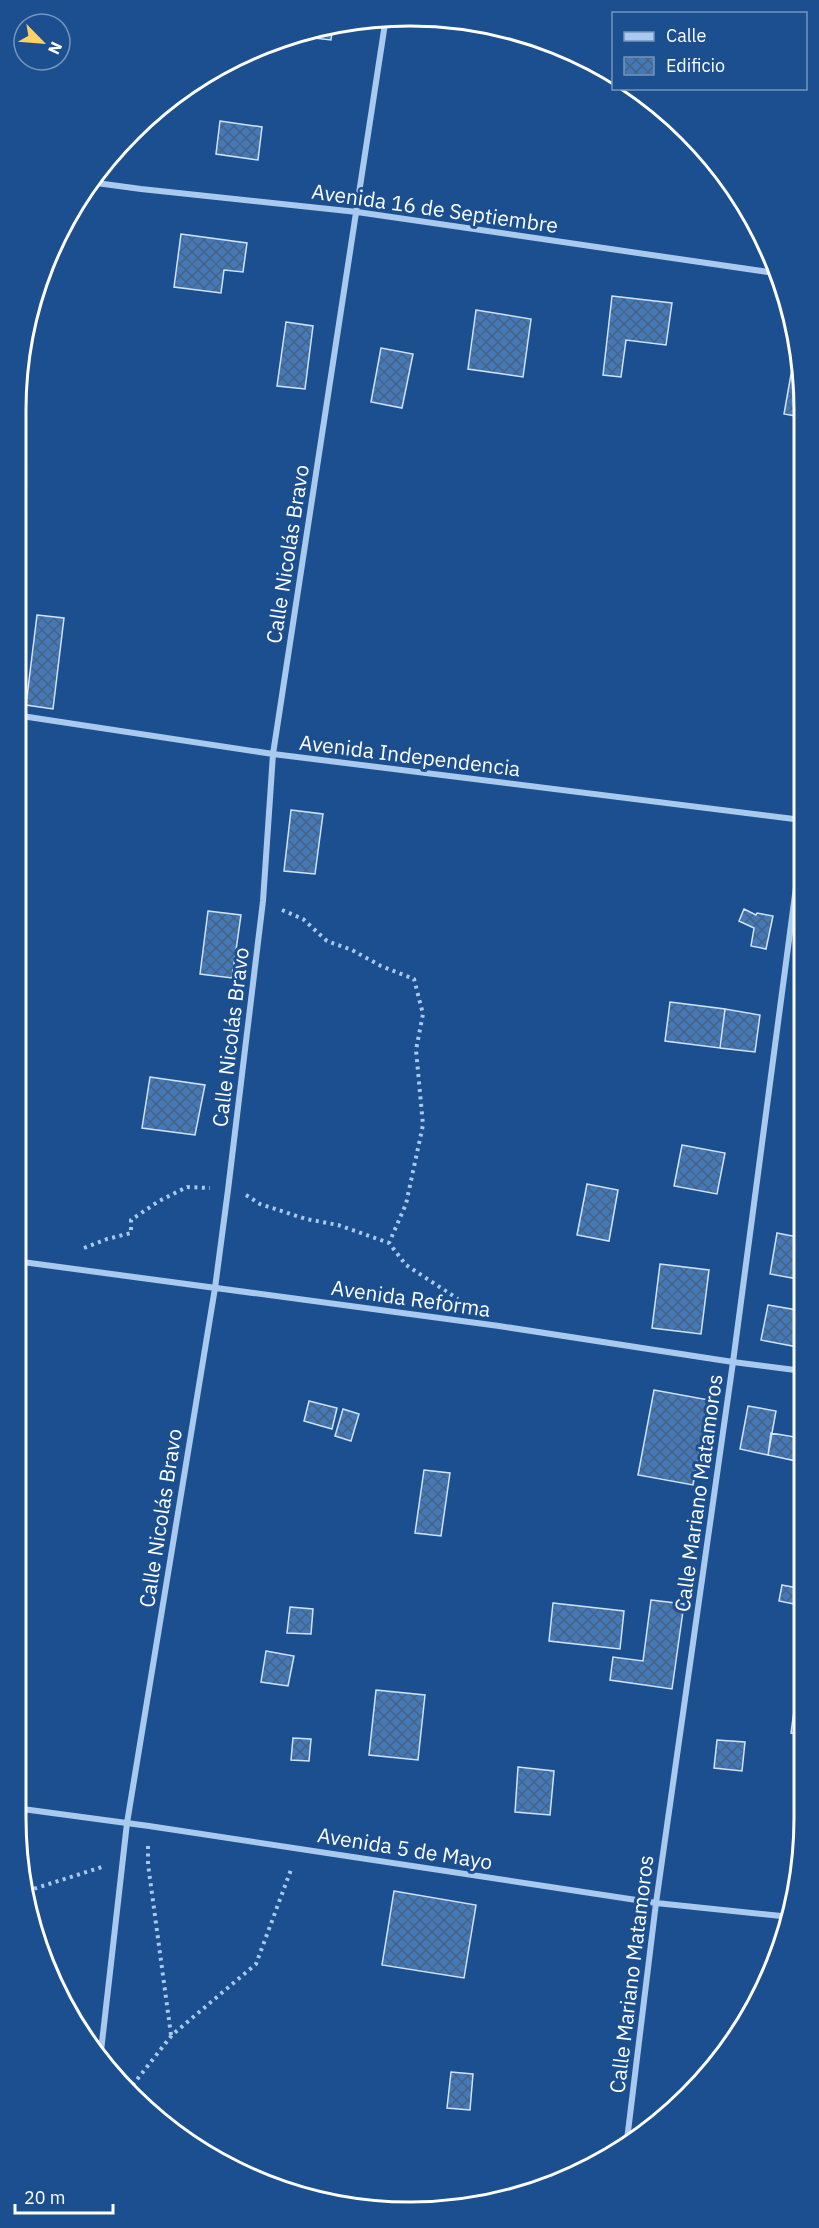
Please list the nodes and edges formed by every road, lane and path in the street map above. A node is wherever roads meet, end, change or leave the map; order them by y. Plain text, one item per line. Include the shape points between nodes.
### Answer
1 (385, 26) edge
2 (99, 183) edge
3 (357, 213) junction
4 (767, 272) edge
5 (26, 717) edge
6 (273, 754) junction
7 (794, 819) edge
8 (263, 901) junction
9 (794, 902) edge
10 (228, 1190) junction
11 (389, 1243) junction
12 (75, 1248) dead end
13 (26, 1262) edge
14 (215, 1288) junction
15 (462, 1302) dead end
16 (733, 1362) junction
17 (794, 1370) edge
18 (26, 1809) edge
19 (127, 1823) junction
20 (149, 1826) junction
21 (299, 1849) junction
22 (148, 1864) junction
23 (123, 1865) junction
24 (32, 1889) edge
25 (656, 1903) junction
26 (781, 1916) edge
27 (172, 2035) junction
28 (102, 2047) edge
29 (133, 2085) edge
30 (628, 2135) edge

1 - 3 street, Calle Nicolás Bravo
2 - 3 street, Avenida 16 de Septiembre
3 - 4 street, Avenida 16 de Septiembre
3 - 6 street, Calle Nicolás Bravo
5 - 6 street, Avenida Independencia
6 - 7 street, Avenida Independencia
6 - 8 street, Calle Nicolás Bravo
8 - 10 street, Calle Nicolás Bravo
8 - 11 path via 303,919 327,941 414,979 423,1014 416,1050 423,1125 406,1204
9 - 16 street, Calle Mariano Matamoros
10 - 11 path via 260,1204
10 - 12 path via 187,1187 131,1220 131,1233
10 - 14 street, Calle Nicolás Bravo
11 - 15 path via 406,1265
13 - 14 street, Avenida Reforma
14 - 16 street, Avenida Reforma
14 - 19 street, Calle Nicolás Bravo
16 - 17 street, Avenida Reforma
16 - 25 street, Calle Mariano Matamoros
18 - 19 street, Avenida 5 de Mayo
19 - 20 street, Avenida 5 de Mayo
19 - 23 street, Calle Nicolás Bravo
20 - 21 street, Avenida 5 de Mayo
20 - 22 path
21 - 25 street, Avenida 5 de Mayo
21 - 27 path via 256,1964
22 - 23 path
22 - 27 path
23 - 24 path via 105,1866
23 - 28 street, Calle Nicolás Bravo
25 - 26 street, Avenida 5 de Mayo
25 - 30 street, Calle Mariano Matamoros
27 - 29 path

